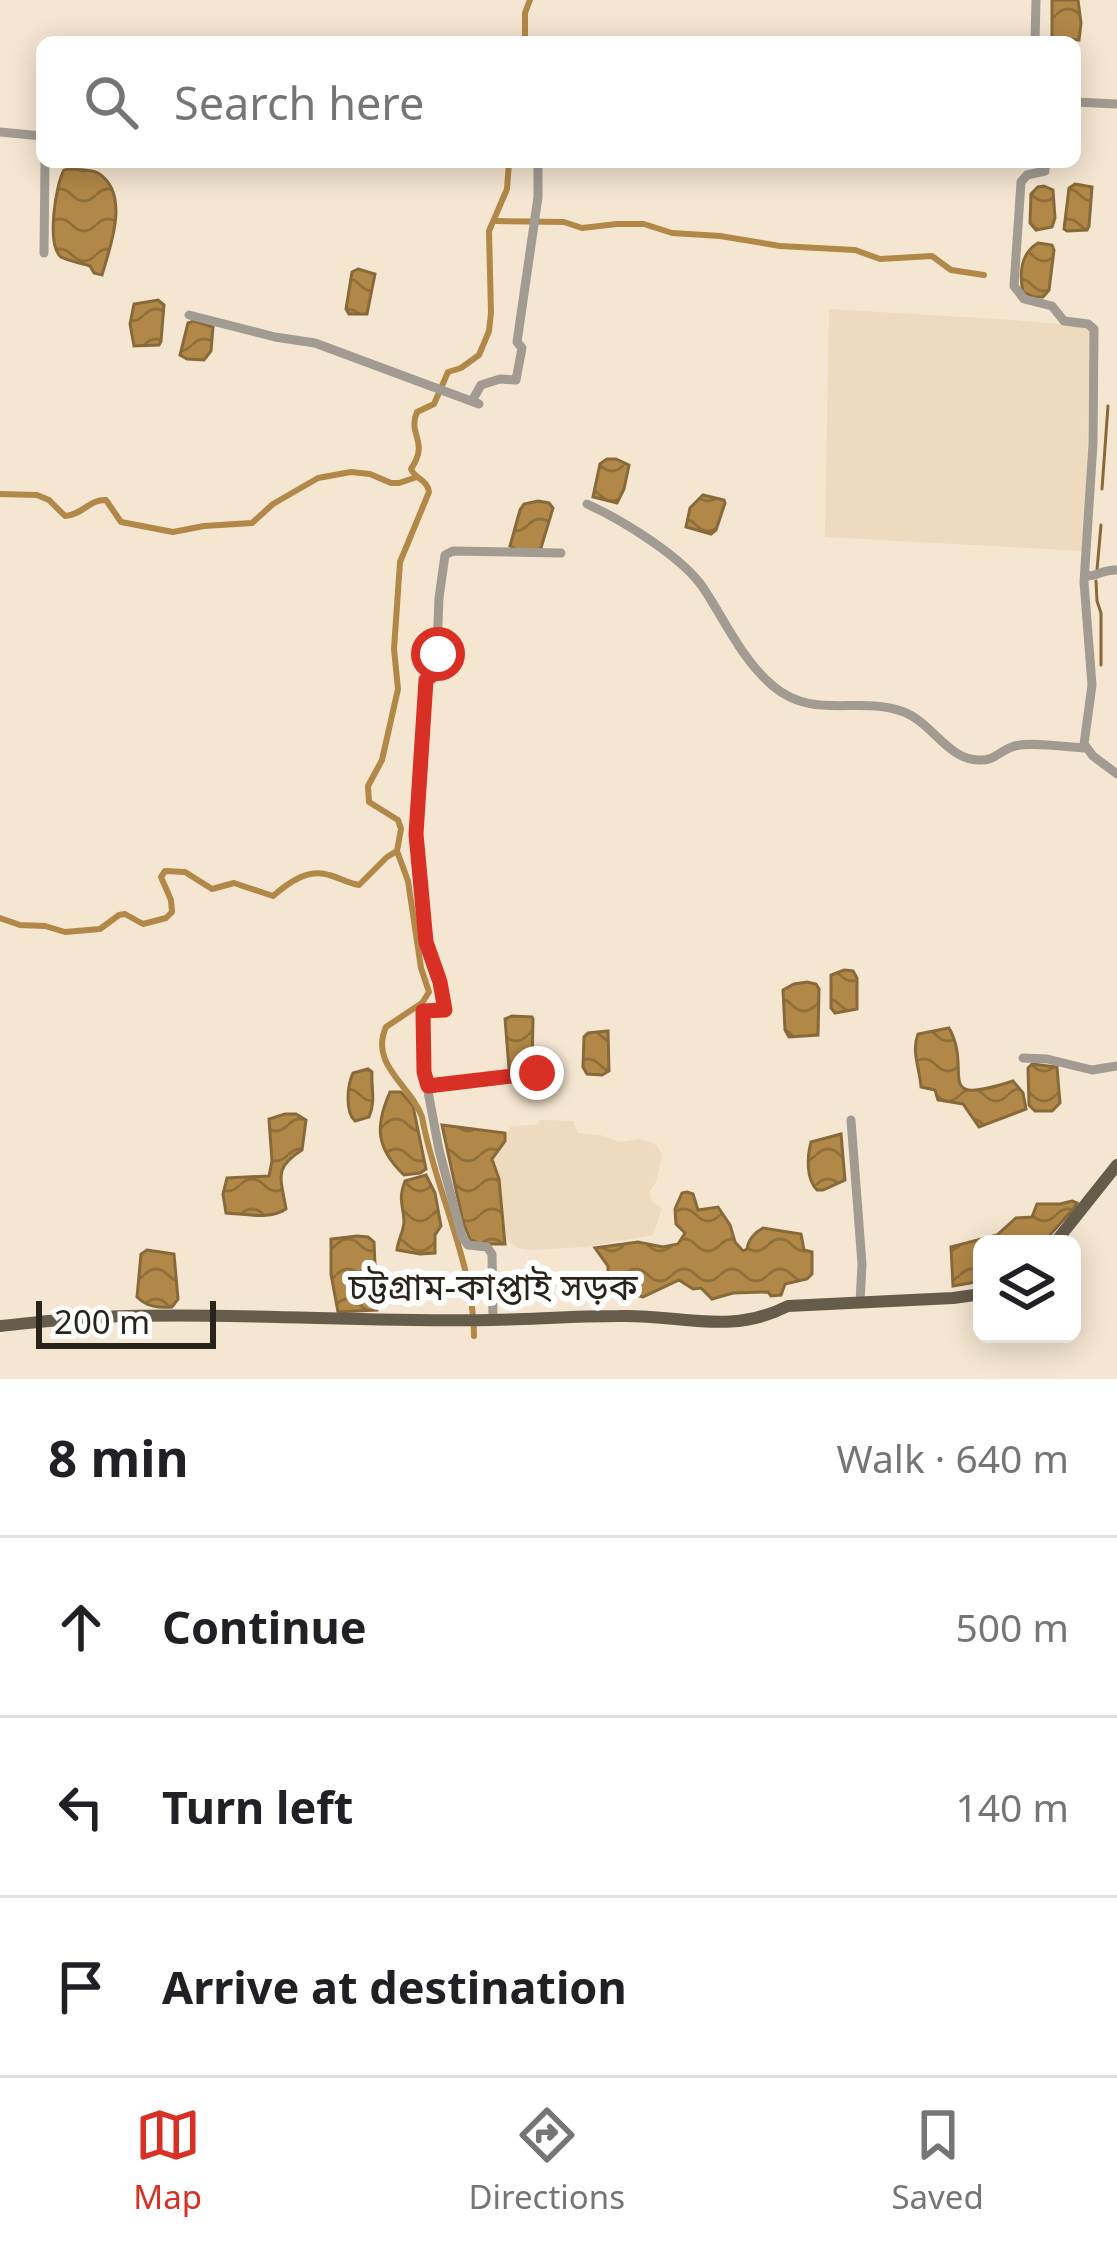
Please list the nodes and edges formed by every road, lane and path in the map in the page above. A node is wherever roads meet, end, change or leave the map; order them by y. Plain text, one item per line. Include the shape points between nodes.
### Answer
1 (1036, 0) edge
2 (1035, 36) edge
3 (1081, 103) edge
4 (1117, 104) edge
5 (0, 132) edge
6 (36, 135) edge
7 (46, 168) edge
8 (538, 168) edge
9 (1045, 168) edge
10 (44, 253) dead end
11 (189, 315) dead end
12 (587, 504) dead end
13 (561, 553) dead end
14 (1117, 570) edge
15 (1084, 576) junction
16 (1085, 748) junction
17 (1117, 774) edge
18 (425, 935) junction
19 (409, 936) dead end
20 (1023, 1058) dead end
21 (1117, 1066) edge
22 (537, 1073) dead end
23 (428, 1086) junction
24 (851, 1120) dead end
25 (1117, 1165) edge
26 (1061, 1235) edge
27 (973, 1295) edge
28 (860, 1302) junction
29 (492, 1320) junction
30 (0, 1326) edge

1 - 2 street
3 - 4 street
5 - 6 street
7 - 10 street
8 - 11 street via 517,380 481,385 476,402 323,346
9 - 15 street via 1021,182 1014,286 1064,321 1094,329
12 - 16 street via 636,530 698,582 762,675 792,698 900,711 969,759 991,759 1014,746
13 - 18 street via 446,555 415,818
14 - 15 street
15 - 16 street via 1092,685
16 - 17 street
18 - 19 street
18 - 23 street via 445,1010 423,1011
20 - 21 street via 1092,1070
22 - 23 street
23 - 29 street via 462,1237 492,1254
24 - 28 street
25 - 26 main road
27 - 28 main road, চট্টগ্রাম-কাপ্তাই সড়ক
28 - 29 main road, চট্টগ্রাম-কাপ্তাই সড়ক via 788,1306 728,1324 643,1315
29 - 30 main road, চট্টগ্রাম-কাপ্তাই সড়ক via 96,1317

